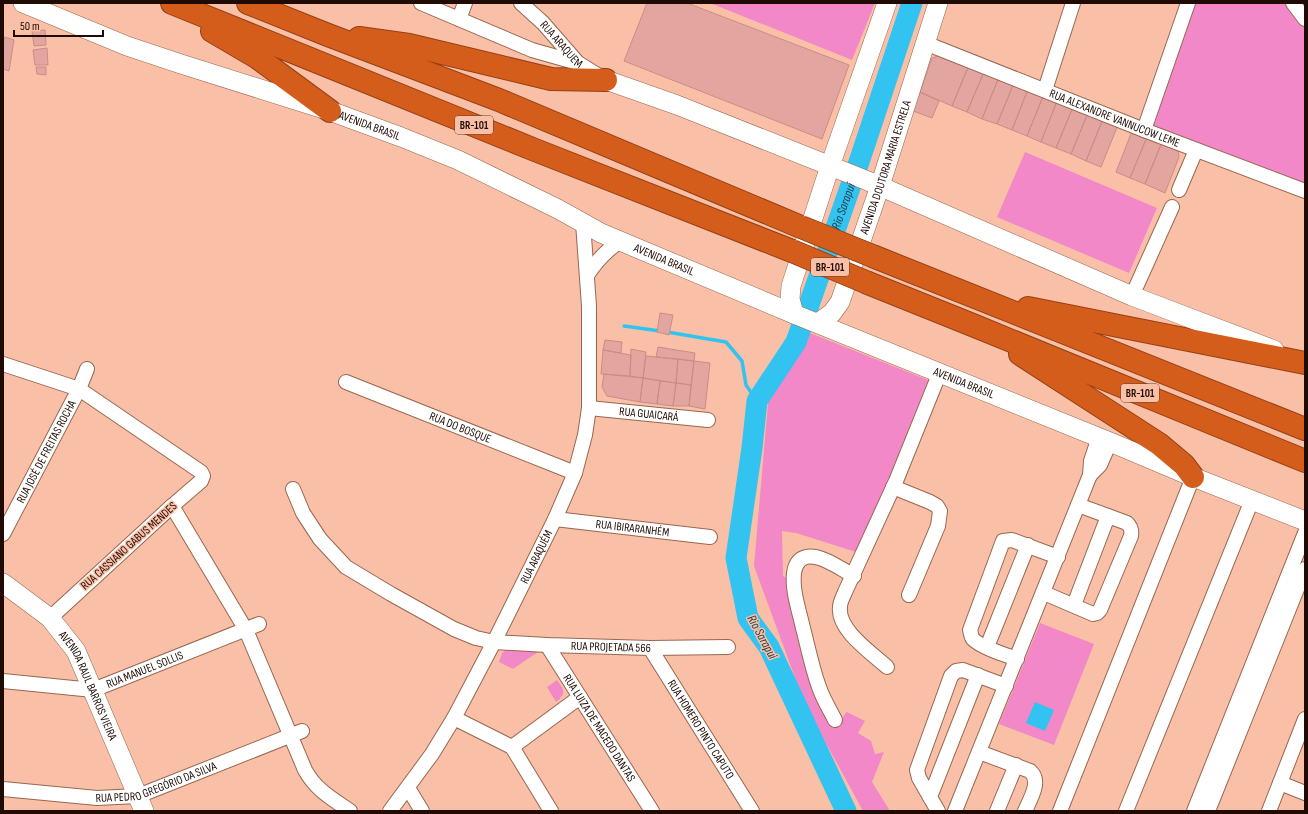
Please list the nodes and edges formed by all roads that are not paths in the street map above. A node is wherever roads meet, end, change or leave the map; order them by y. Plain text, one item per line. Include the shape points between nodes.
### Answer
1 (23, 3) edge
2 (163, 3) edge
3 (172, 3) edge
4 (248, 3) edge
5 (421, 3) edge
6 (464, 3) edge
7 (521, 3) edge
8 (887, 3) edge
9 (938, 3) edge
10 (1073, 3) edge
11 (1188, 3) edge
12 (1293, 3) edge
13 (459, 19) junction
14 (1305, 19) edge
15 (328, 35) junction
16 (925, 43) junction
17 (578, 63) junction
18 (606, 80) junction
19 (1044, 90) junction
20 (330, 111) junction
21 (1144, 130) junction
22 (838, 143) junction
23 (1196, 150) junction
24 (804, 155) junction
25 (838, 169) junction
26 (882, 182) junction
27 (1179, 190) dead end
28 (1305, 191) edge
29 (1172, 207) dead end
30 (583, 223) junction
31 (620, 241) junction
32 (588, 274) junction
33 (1132, 296) junction
34 (976, 298) junction
35 (806, 319) junction
36 (976, 326) junction
37 (1305, 362) edge
38 (3, 364) edge
39 (87, 368) dead end
40 (940, 372) junction
41 (346, 382) dead end
42 (79, 389) junction
43 (589, 408) junction
44 (708, 420) dead end
45 (1305, 429) edge
46 (1104, 439) junction
47 (1305, 461) edge
48 (575, 473) junction
49 (1194, 477) junction
50 (893, 487) junction
51 (293, 489) dead end
52 (1078, 505) junction
53 (1250, 505) dead end
54 (172, 506) junction
55 (1108, 516) junction
56 (555, 519) junction
57 (1305, 521) edge
58 (1305, 533) edge
59 (3, 534) edge
60 (710, 537) dead end
61 (1028, 545) junction
62 (1058, 557) junction
63 (1305, 569) edge
64 (854, 576) junction
65 (3, 584) edge
66 (1044, 593) junction
67 (909, 595) dead end
68 (1074, 606) junction
69 (50, 618) junction
70 (258, 624) dead end
71 (246, 630) junction
72 (494, 642) junction
73 (547, 645) junction
74 (728, 647) dead end
75 (987, 647) junction
76 (650, 648) junction
77 (1017, 659) junction
78 (886, 667) dead end
79 (978, 675) junction
80 (3, 681) edge
81 (1006, 686) junction
82 (93, 690) junction
83 (580, 697) junction
84 (454, 718) junction
85 (835, 720) dead end
86 (1305, 720) edge
87 (296, 734) junction
88 (512, 747) junction
89 (1300, 749) edge
90 (979, 752) junction
91 (1016, 765) junction
92 (1280, 783) junction
93 (408, 788) junction
94 (3, 789) edge
95 (1305, 793) edge
96 (930, 797) junction
97 (141, 804) edge
98 (350, 811) edge
99 (390, 811) edge
100 (422, 811) edge
101 (552, 811) edge
102 (652, 811) edge
103 (752, 811) edge
104 (938, 811) edge
105 (956, 811) edge
106 (997, 811) edge
107 (1025, 811) edge
108 (1060, 811) edge
109 (1126, 811) edge
110 (1194, 811) edge
111 (1208, 811) edge
112 (1268, 811) edge

1 - 20 street, AVENIDA BRASIL via 127,46
2 - 20 highway via 258,58
3 - 36 highway, BR-101, bridge
4 - 15 highway, BR-101
5 - 13 street
6 - 13 street
7 - 17 street, RUA ARAQUEM via 543,23
8 - 22 street
9 - 16 street, AVENIDA DOUTORA MARIA ESTRELA
10 - 19 street
11 - 21 street
12 - 14 street
13 - 17 street via 532,50
15 - 18 highway via 409,45 551,78
15 - 34 highway, BR-101, bridge via 499,100
16 - 19 street, RUA ALEXANDRE VANNUCOW LEME
16 - 26 street, AVENIDA DOUTORA MARIA ESTRELA
17 - 18 street, RUA ARAQUEM
18 - 24 street
19 - 21 street, RUA ALEXANDRE VANNUCOW LEME
20 - 30 street, AVENIDA BRASIL via 458,160
21 - 23 street, RUA ALEXANDRE VANNUCOW LEME
22 - 24 street via 822,151
22 - 25 street
23 - 27 street
23 - 28 street, RUA ALEXANDRE VANNUCOW LEME
24 - 25 street
25 - 26 street
25 - 35 street via 791,286 790,300
26 - 33 street
26 - 35 street, AVENIDA DOUTORA MARIA ESTRELA via 840,302 832,313
29 - 33 street
30 - 31 street, AVENIDA BRASIL
30 - 32 street, RUA ARAQUÉM
31 - 32 street via 598,259
31 - 35 street, AVENIDA BRASIL
32 - 43 street, RUA ARAQUÉM
33 - 37 street
34 - 37 highway
34 - 45 highway, BR-101
35 - 40 street, AVENIDA BRASIL
36 - 47 highway, BR-101
36 - 49 highway via 1159,444
38 - 42 street
39 - 42 street, RUA JOSÉ DE FREITAS ROCHA
40 - 46 street, AVENIDA BRASIL
40 - 50 street
41 - 48 street, RUA DO BOSQUE
42 - 54 street, RUA CASSIANO GABUS MENDES via 201,472 201,481
42 - 59 street, RUA JOSÉ DE FREITAS ROCHA
43 - 44 street, RUA GUAICARÁ
43 - 48 street, RUA ARAQUÉM
46 - 49 street, AVENIDA BRASIL
46 - 52 street via 1091,460 1090,475
48 - 56 street, RUA ARAQUÉM
49 - 57 street, AVENIDA BRASIL
49 - 108 street
50 - 64 street
50 - 67 street via 937,506 940,511 938,526
51 - 72 street, RUA PROJETADA 566 via 303,513 320,539 346,567 454,629
52 - 55 street
52 - 62 street
53 - 109 street
54 - 69 street, RUA CASSIANO GABUS MENDES
54 - 71 street
55 - 68 street
55 - 68 street via 1127,523 1131,527 1131,536 1100,610 1093,614
56 - 60 street, RUA IBIRARANHÉM
56 - 72 street, RUA ARAQUÉM
58 - 110 street
61 - 62 street
61 - 75 street
61 - 75 street via 1012,540 1003,541 970,630 974,640
62 - 66 street
63 - 111 street
64 - 78 street via 840,607 841,617 854,638
64 - 85 street via 815,557 800,560 794,574 795,592 814,671
65 - 69 street, AVENIDA RAUL BARROS VIEIRA
66 - 68 street
66 - 77 street
69 - 82 street, AVENIDA RAUL BARROS VIEIRA via 76,651
70 - 71 street, RUA MANUEL SOLLIS
71 - 82 street, RUA MANUEL SOLLIS
71 - 87 street
72 - 73 street, RUA PROJETADA 566
72 - 84 street, RUA ARAQUÉM
73 - 76 street, RUA PROJETADA 566
73 - 83 street, RUA LUIZA DE MACEDO DANTAS
74 - 76 street, RUA PROJETADA 566
75 - 77 street
76 - 103 street, RUA HOMERO PINTO CAPUTO
77 - 81 street
79 - 81 street
79 - 96 street
79 - 96 street via 963,670 956,671 951,676 917,770
80 - 82 street, RUA MANUEL SOLLIS
81 - 90 street
82 - 97 street, AVENIDA RAUL BARROS VIEIRA
83 - 88 street
83 - 102 street, RUA LUIZA DE MACEDO DANTAS
84 - 88 street
84 - 93 street, RUA ARAQUÉM
86 - 89 street
87 - 97 street, RUA PEDRO GREGÓRIO DA SILVA
87 - 98 street via 305,770 311,781
88 - 101 street
89 - 92 street
90 - 91 street
90 - 105 street
91 - 106 street
91 - 107 street via 1034,774 1036,780
92 - 95 street
92 - 112 street
93 - 99 street, RUA ARAQUÉM
93 - 100 street
94 - 97 street, RUA PEDRO GREGÓRIO DA SILVA
96 - 104 street

